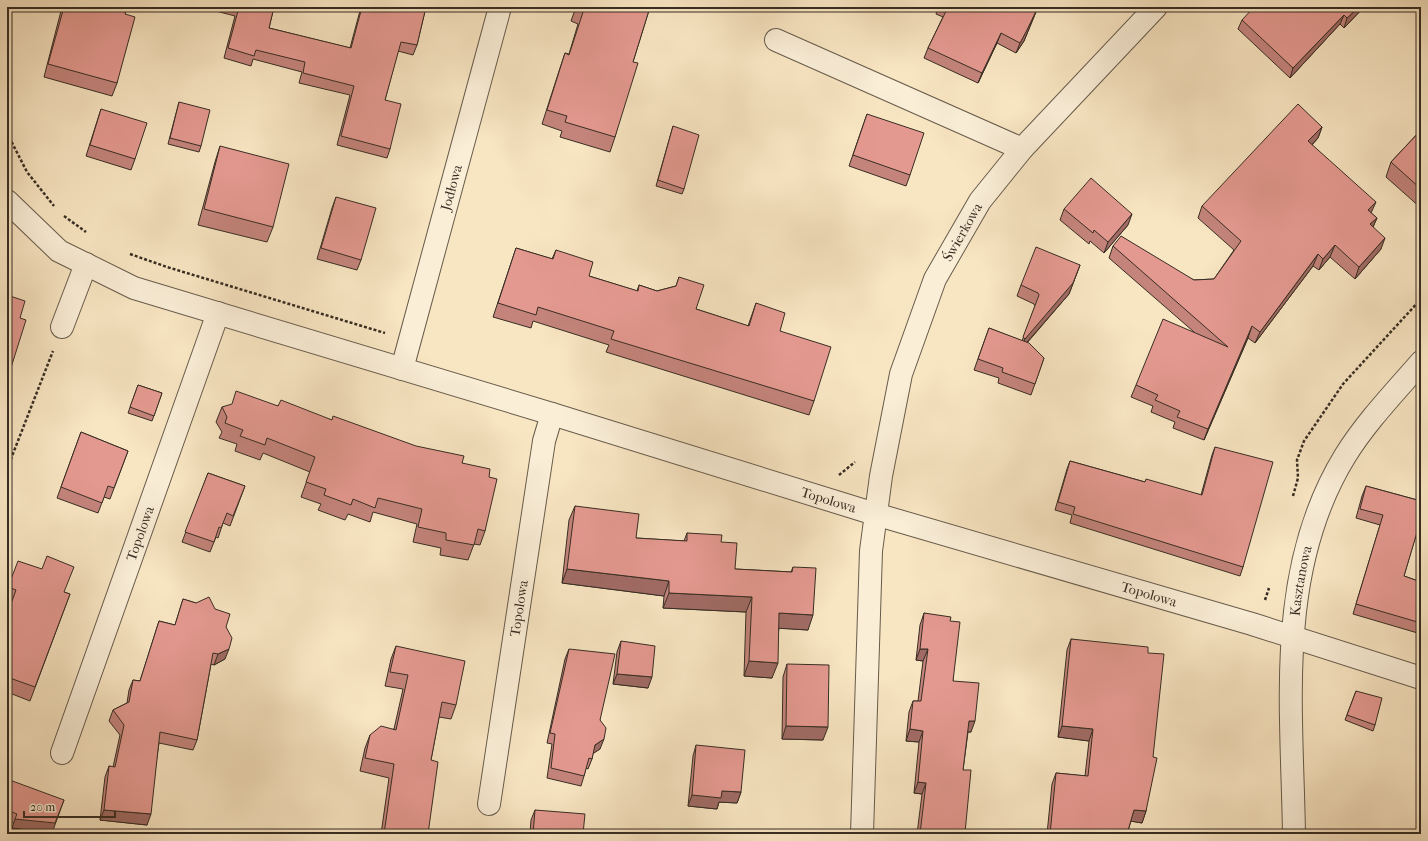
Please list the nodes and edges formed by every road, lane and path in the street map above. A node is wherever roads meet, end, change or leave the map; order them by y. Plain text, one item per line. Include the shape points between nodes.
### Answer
1 (500, 7) edge
2 (1156, 7) edge
3 (776, 40) dead end
4 (7, 133) edge
5 (1022, 149) junction
6 (7, 201) edge
7 (55, 207) dead end
8 (60, 213) dead end
9 (89, 234) dead end
10 (124, 251) dead end
11 (86, 264) junction
12 (218, 313) junction
13 (62, 327) joint
14 (410, 340) junction
15 (1421, 362) edge
16 (402, 369) junction
17 (552, 414) junction
18 (7, 469) edge
19 (875, 514) junction
20 (1292, 636) junction
21 (1421, 678) edge
22 (62, 753) dead end
23 (489, 804) dead end
24 (862, 834) edge
25 (1294, 834) edge

1 - 14 street, Jodłowa
2 - 5 street, Świerkowa
3 - 5 street
4 - 7 path via 27,172
5 - 19 street, Świerkowa via 980,201 935,279 901,374
6 - 11 street, Topolowa via 59,251
8 - 9 path
10 - 14 path via 167,267
11 - 12 street, Topolowa via 134,288
11 - 13 street
12 - 16 street, Topolowa
12 - 22 street, Topolowa
13 - 18 path
14 - 16 street, Jodłowa
15 - 20 street, Kasztanowa via 1374,416 1345,456 1326,492 1298,578
16 - 17 street, Topolowa
17 - 19 street, Topolowa
17 - 23 street, Topolowa via 544,441
19 - 20 street, Topolowa
19 - 24 street via 871,551
20 - 21 street, Topolowa
20 - 25 street, Kasztanowa

